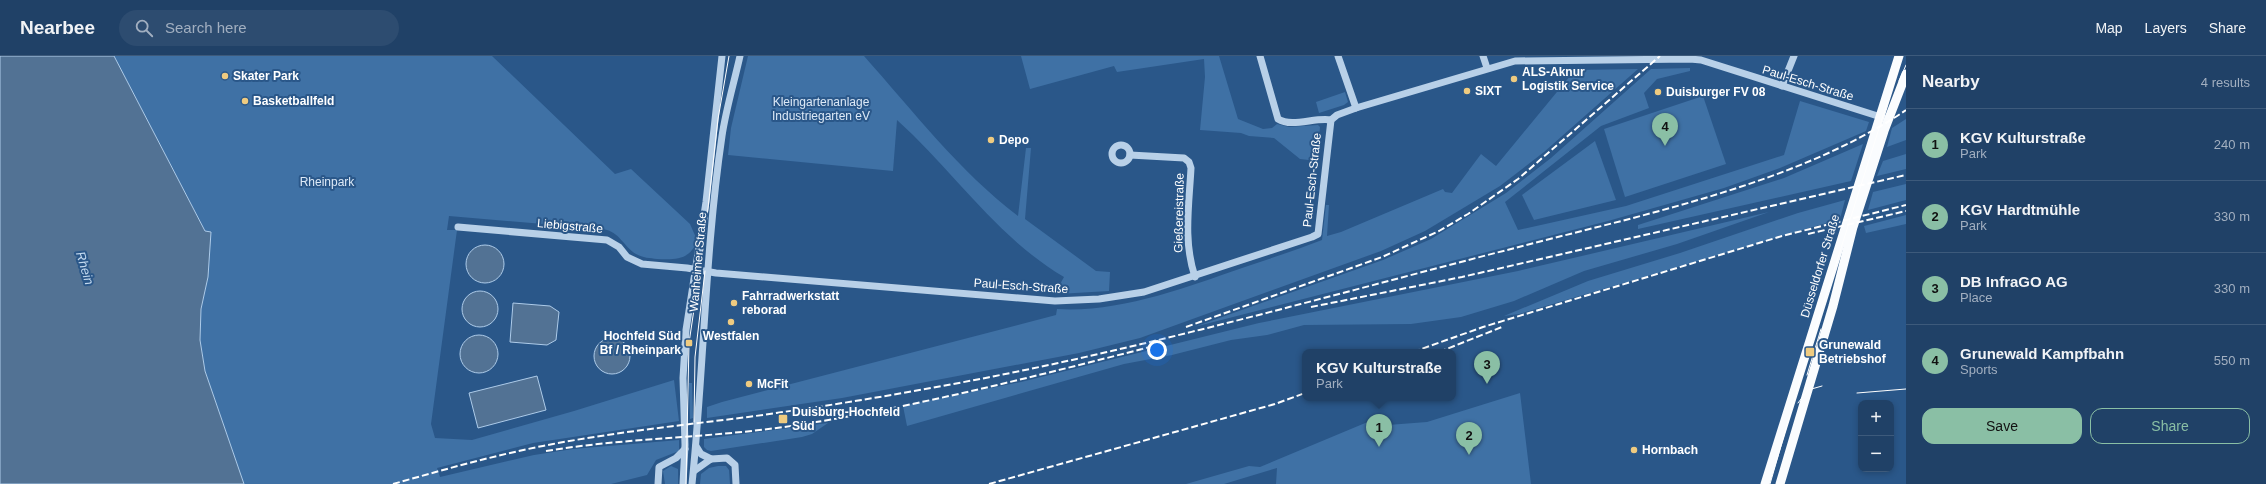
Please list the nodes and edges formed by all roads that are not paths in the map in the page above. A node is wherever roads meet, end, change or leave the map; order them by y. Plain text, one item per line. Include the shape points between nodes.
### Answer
1 (722, 56) edge
2 (740, 56) edge
3 (1260, 56) edge
4 (1338, 56) edge
5 (1483, 56) edge
6 (1794, 56) edge
7 (1899, 56) edge
8 (1487, 68) junction
9 (1906, 74) edge
10 (1782, 86) junction
11 (1356, 108) junction
12 (1884, 118) junction
13 (1331, 120) junction
14 (1130, 155) dead end
15 (458, 227) dead end
16 (695, 269) junction
17 (708, 272) junction
18 (1195, 277) junction
19 (696, 446) junction
20 (685, 449) junction
21 (710, 459) junction
22 (669, 461) junction
23 (684, 470) junction
24 (694, 471) junction
25 (658, 484) edge
26 (683, 484) edge
27 (692, 484) edge
28 (736, 484) edge
29 (1765, 484) edge
30 (1780, 484) edge

1 - 16 street, Wanheimer Straße via 706,202
2 - 17 street, Wanheimer Straße via 722,136
3 - 13 street via 1278,119 1290,123 1322,118
4 - 11 street
5 - 8 street
6 - 10 street
7 - 12 main road, Düsseldorfer Straße
8 - 10 street, Paul-Esch-Straße via 1515,61 1690,59 1701,60
8 - 11 street, Paul-Esch-Straße
9 - 12 main road, Düsseldorfer Straße
10 - 12 street, Paul-Esch-Straße
11 - 13 street, Paul-Esch-Straße
12 - 29 main road, Düsseldorfer Straße
12 - 30 main road, Düsseldorfer Straße via 1833,306
13 - 18 street, Paul-Esch-Straße via 1318,234
14 - 18 street, Gießereistraße via 1184,158 1189,162 1191,168 1187,244 1188,257
15 - 16 street, Liebigstraße via 607,240 613,242 634,261 642,264
16 - 17 street, Paul-Esch-Straße
16 - 20 street, Wanheimer Straße via 684,352
17 - 18 street, Paul-Esch-Straße via 1068,302 1144,292
17 - 19 street, Wanheimer Straße
19 - 21 street via 701,454
19 - 24 street, Wanheimer Straße
20 - 22 street
20 - 23 street, Wanheimer Straße
21 - 24 street
21 - 28 street via 727,458 734,462 738,476
22 - 23 street via 680,465
22 - 25 street via 658,469
23 - 26 street, Wanheimer Straße
24 - 27 street, Wanheimer Straße

